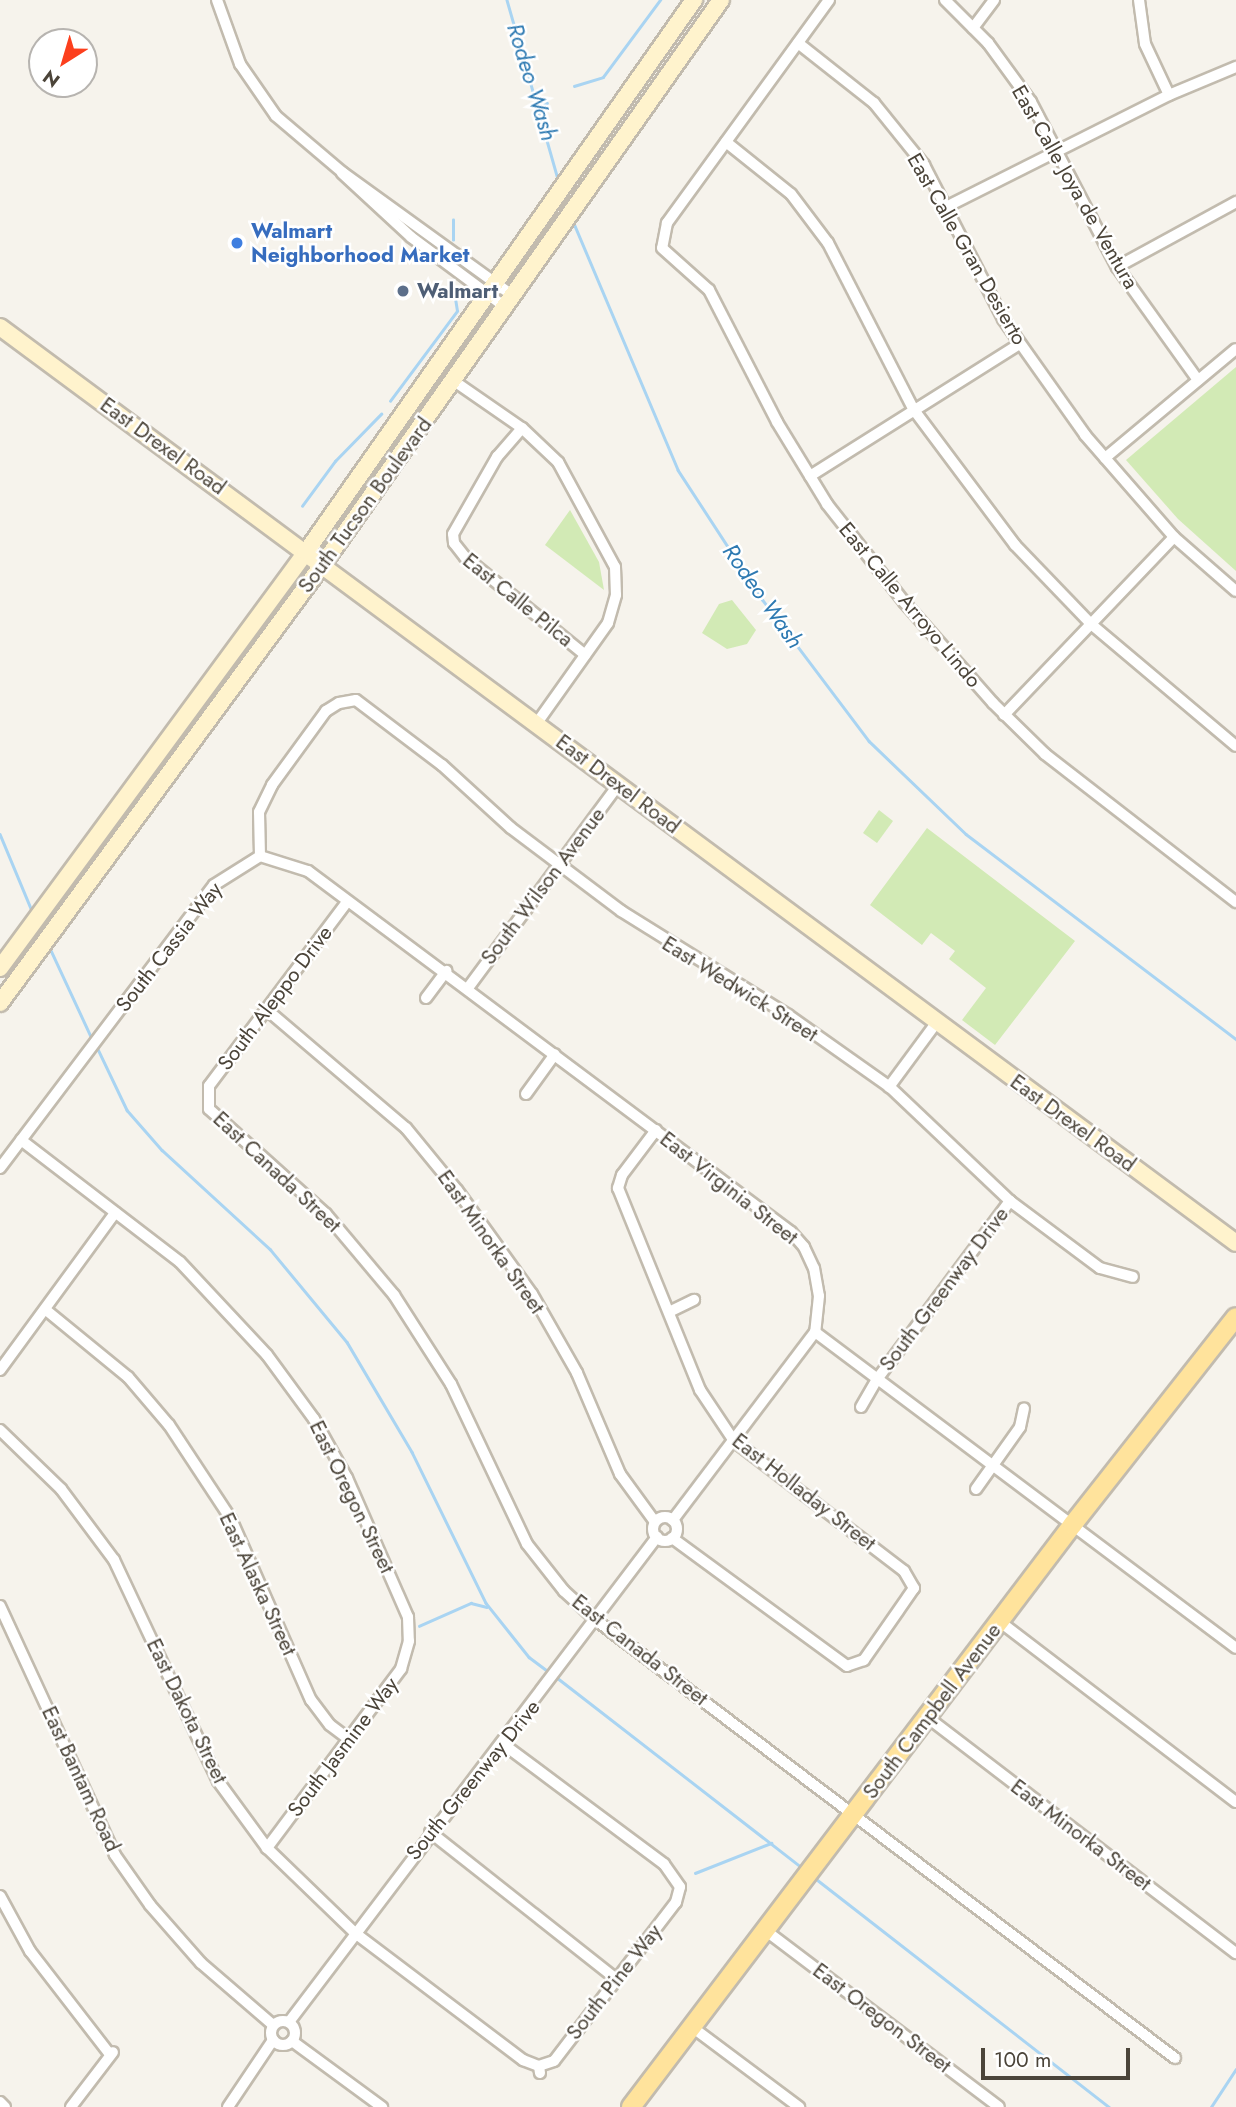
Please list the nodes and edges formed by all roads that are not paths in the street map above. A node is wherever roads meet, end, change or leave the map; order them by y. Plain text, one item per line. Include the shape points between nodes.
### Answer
1 (217, 0) edge
2 (694, 0) edge
3 (721, 0) edge
4 (829, 0) edge
5 (945, 0) edge
6 (994, 0) edge
7 (1139, 0) edge
8 (973, 28) junction
9 (798, 43) junction
10 (1236, 66) edge
11 (1169, 95) junction
12 (726, 142) junction
13 (1057, 153) junction
14 (1236, 202) edge
15 (946, 207) junction
16 (649, 244) dead end
17 (662, 244) junction
18 (1117, 267) junction
19 (491, 288) junction
20 (508, 301) junction
21 (0, 327) edge
22 (1020, 344) junction
23 (1236, 349) edge
24 (1198, 380) junction
25 (454, 381) junction
26 (914, 410) junction
27 (523, 428) junction
28 (1105, 458) junction
29 (810, 476) junction
30 (1174, 537) junction
31 (306, 552) junction
32 (323, 564) junction
33 (1236, 590) edge
34 (1091, 624) junction
35 (585, 655) junction
36 (1004, 715) junction
37 (537, 723) junction
38 (1236, 746) edge
39 (619, 784) junction
40 (260, 856) junction
41 (560, 864) junction
42 (347, 902) junction
43 (1236, 902) edge
44 (0, 968) edge
45 (446, 971) junction
46 (468, 988) junction
47 (2, 996) edge
48 (426, 999) dead end
49 (266, 1009) junction
50 (937, 1022) junction
51 (555, 1054) junction
52 (889, 1087) junction
53 (526, 1094) dead end
54 (203, 1097) joint
55 (656, 1130) junction
56 (21, 1140) junction
57 (0, 1168) edge
58 (1010, 1201) junction
59 (116, 1213) junction
60 (1236, 1242) edge
61 (1133, 1277) dead end
62 (694, 1300) dead end
63 (46, 1310) junction
64 (669, 1312) junction
65 (1236, 1317) edge
66 (815, 1332) junction
67 (0, 1370) edge
68 (878, 1378) junction
69 (861, 1407) dead end
70 (1024, 1408) dead end
71 (0, 1430) edge
72 (734, 1441) junction
73 (994, 1465) junction
74 (976, 1489) dead end
75 (673, 1520) junction
76 (654, 1522) junction
77 (1073, 1524) junction
78 (657, 1537) junction
79 (672, 1538) junction
80 (0, 1606) edge
81 (596, 1620) junction
82 (999, 1621) junction
83 (410, 1641) joint
84 (1236, 1648) edge
85 (927, 1717) junction
86 (350, 1740) junction
87 (503, 1744) junction
88 (1236, 1801) edge
89 (853, 1815) junction
90 (430, 1832) junction
91 (267, 1848) junction
92 (0, 1896) edge
93 (765, 1930) junction
94 (355, 1933) junction
95 (1236, 1953) edge
96 (617, 1979) junction
97 (289, 2022) junction
98 (273, 2025) junction
99 (692, 2027) junction
100 (274, 2040) junction
101 (292, 2041) junction
102 (1175, 2058) dead end
103 (540, 2069) joint
104 (0, 2102) edge
105 (5, 2107) edge
106 (71, 2107) edge
107 (228, 2107) edge
108 (382, 2107) edge
109 (631, 2107) edge
110 (799, 2107) edge
111 (999, 2107) edge

1 - 19 street via 230,40 254,88 276,116
2 - 19 main road, South Tucson Boulevard
3 - 20 main road, South Tucson Boulevard
4 - 9 street
5 - 8 street, East Calle Joya de Ventura
6 - 8 street
7 - 11 street via 1145,44
8 - 13 street, East Calle Joya de Ventura via 1031,102
9 - 12 street
9 - 15 street, East Calle Gran Desierto via 874,103 924,166
10 - 11 street
11 - 13 street
12 - 17 street via 667,223
12 - 26 street via 791,194 828,243
13 - 15 street
13 - 18 street, East Calle Joya de Ventura
14 - 18 street
15 - 22 street, East Calle Gran Desierto
16 - 17 street
17 - 29 street, East Calle Arroyo Lindo via 665,253 709,290
18 - 24 street, East Calle Joya de Ventura
19 - 20 street
19 - 31 main road, South Tucson Boulevard
20 - 25 main road, South Tucson Boulevard
21 - 31 main road, East Drexel Road
22 - 26 street
22 - 28 street, East Calle Gran Desierto
23 - 24 street
24 - 28 street
25 - 27 street
25 - 32 main road, South Tucson Boulevard
26 - 29 street
26 - 34 street via 1015,545
27 - 35 street via 558,462 615,567 616,595 608,623
27 - 35 street, East Calle Pilca via 497,457 449,543
28 - 30 street, East Calle Gran Desierto
29 - 36 street, East Calle Arroyo Lindo via 904,602
30 - 33 street, East Calle Gran Desierto
30 - 34 street
31 - 32 main road, East Drexel Road
31 - 44 main road, South Tucson Boulevard
32 - 37 main road, East Drexel Road
32 - 47 main road, South Tucson Boulevard
34 - 36 street
34 - 38 street
35 - 37 street
36 - 43 street, East Calle Arroyo Lindo via 1067,771
37 - 39 main road, East Drexel Road
39 - 41 street, South Wilson Avenue
39 - 50 main road, East Drexel Road
40 - 41 street, East Wedwick Street via 259,812 272,785 327,711 344,698 386,720
40 - 42 street, East Virginia Street via 308,871
40 - 56 street, South Cassia Way via 214,885
41 - 46 street, South Wilson Avenue
41 - 52 street, East Wedwick Street via 662,940 780,1010
42 - 45 street, East Virginia Street
42 - 49 street, South Aleppo Drive
45 - 46 street, East Virginia Street
45 - 48 street
46 - 51 street, East Virginia Street
49 - 54 street, South Aleppo Drive
49 - 76 street, East Minorka Street via 406,1128 457,1190 532,1294 577,1373 620,1474
50 - 52 street
50 - 60 main road, East Drexel Road
51 - 53 street
51 - 55 street, East Virginia Street
52 - 58 street, East Wedwick Street
54 - 81 street, East Canada Street via 214,1115 326,1214 394,1295 467,1414 527,1544 564,1591
55 - 64 street, East Holladay Street via 616,1189
55 - 66 street, East Virginia Street via 791,1232 803,1247 814,1268 819,1296
56 - 57 street, South Cassia Way
56 - 59 street, East Oregon Street
58 - 61 street, East Wedwick Street via 1100,1268
58 - 68 street, South Greenway Drive
59 - 63 street
59 - 83 street, East Oregon Street via 180,1262 216,1298 267,1355 314,1419 397,1590 408,1617
62 - 64 street
63 - 67 street
63 - 86 street, East Alaska Street via 128,1377 169,1425 231,1518 315,1707
64 - 72 street, East Holladay Street via 700,1390
65 - 77 main road, South Campbell Avenue
66 - 68 street
66 - 72 street
68 - 69 street
68 - 73 street
70 - 73 street via 1020,1427
71 - 91 street, East Dakota Street via 61,1489 114,1560 218,1781
72 - 75 street
72 - 79 street, East Holladay Street via 904,1571 914,1588 864,1660 847,1665
73 - 74 street
73 - 77 street
75 - 76 street via 665,1517
75 - 79 street via 677,1530
76 - 78 street
77 - 82 main road, South Campbell Avenue
77 - 84 street
78 - 79 street
78 - 81 street, South Greenway Drive
80 - 98 street, East Bantam Road via 115,1855 150,1905 201,1963
81 - 87 street, South Greenway Drive
81 - 89 street, East Canada Street
82 - 85 main road, South Campbell Avenue
82 - 88 street
83 - 86 street, South Jasmine Way via 401,1669
85 - 89 main road, South Campbell Avenue
85 - 95 street, East Minorka Street
86 - 91 street, South Jasmine Way
87 - 90 street, South Greenway Drive
87 - 96 street, South Pine Way via 664,1864 683,1884 676,1902
89 - 93 main road, South Campbell Avenue
89 - 102 street, East Canada Street
90 - 94 street, South Greenway Drive
90 - 96 street
91 - 94 street, East Dakota Street
92 - 106 street via 30,1951 111,2052
93 - 99 main road, South Campbell Avenue
93 - 111 street, East Oregon Street
94 - 97 street, South Greenway Drive
94 - 103 street, East Dakota Street
96 - 103 street, South Pine Way via 554,2061
97 - 98 street
97 - 101 street via 295,2031
98 - 100 street
99 - 109 main road, South Campbell Avenue
99 - 110 street
100 - 101 street via 285,2045
100 - 107 street
101 - 108 street
104 - 105 street

